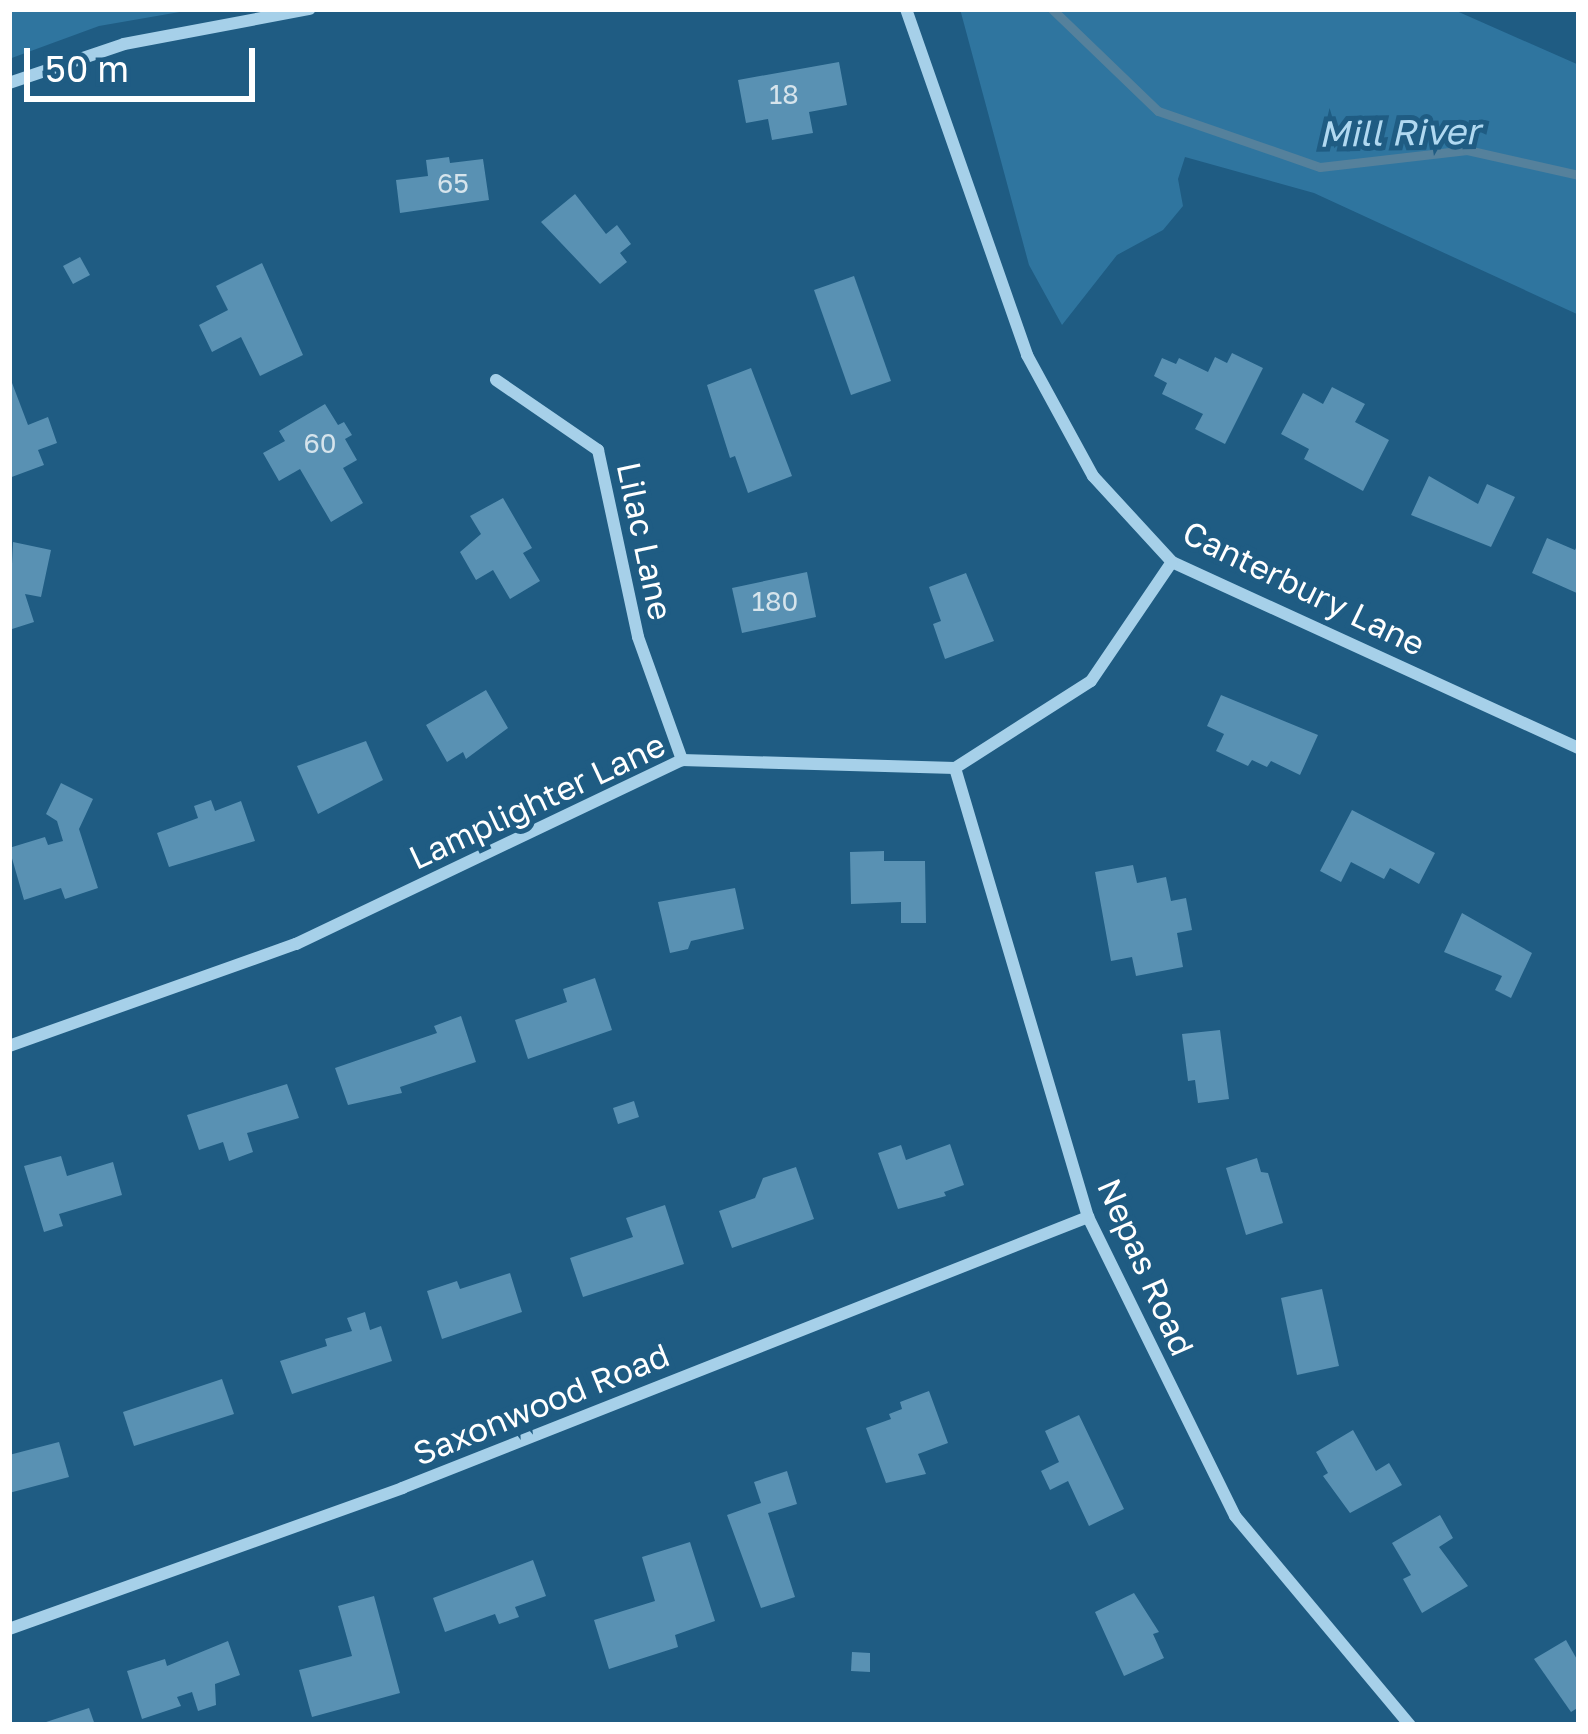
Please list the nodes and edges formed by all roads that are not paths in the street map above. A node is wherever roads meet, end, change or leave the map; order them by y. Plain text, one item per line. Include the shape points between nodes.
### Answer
1 (310, 9) edge
2 (906, 9) edge
3 (9, 83) edge
4 (496, 380) dead end
5 (1172, 562) junction
6 (1579, 748) edge
7 (682, 760) junction
8 (955, 768) junction
9 (9, 1046) edge
10 (1088, 1217) junction
11 (9, 1629) edge
12 (1410, 1725) edge

1 - 3 street via 124,44
2 - 5 street, Canterbury Lane via 1027,355 1093,476
4 - 7 street, Lilac Lane via 598,450 638,637
5 - 6 street, Canterbury Lane
5 - 8 street via 1091,681
7 - 8 street, Lamplighter Lane
7 - 9 street, Lamplighter Lane via 296,944
8 - 10 street, Nepas Road
10 - 11 street, Saxonwood Road via 402,1488
10 - 12 street, Nepas Road via 1235,1516

